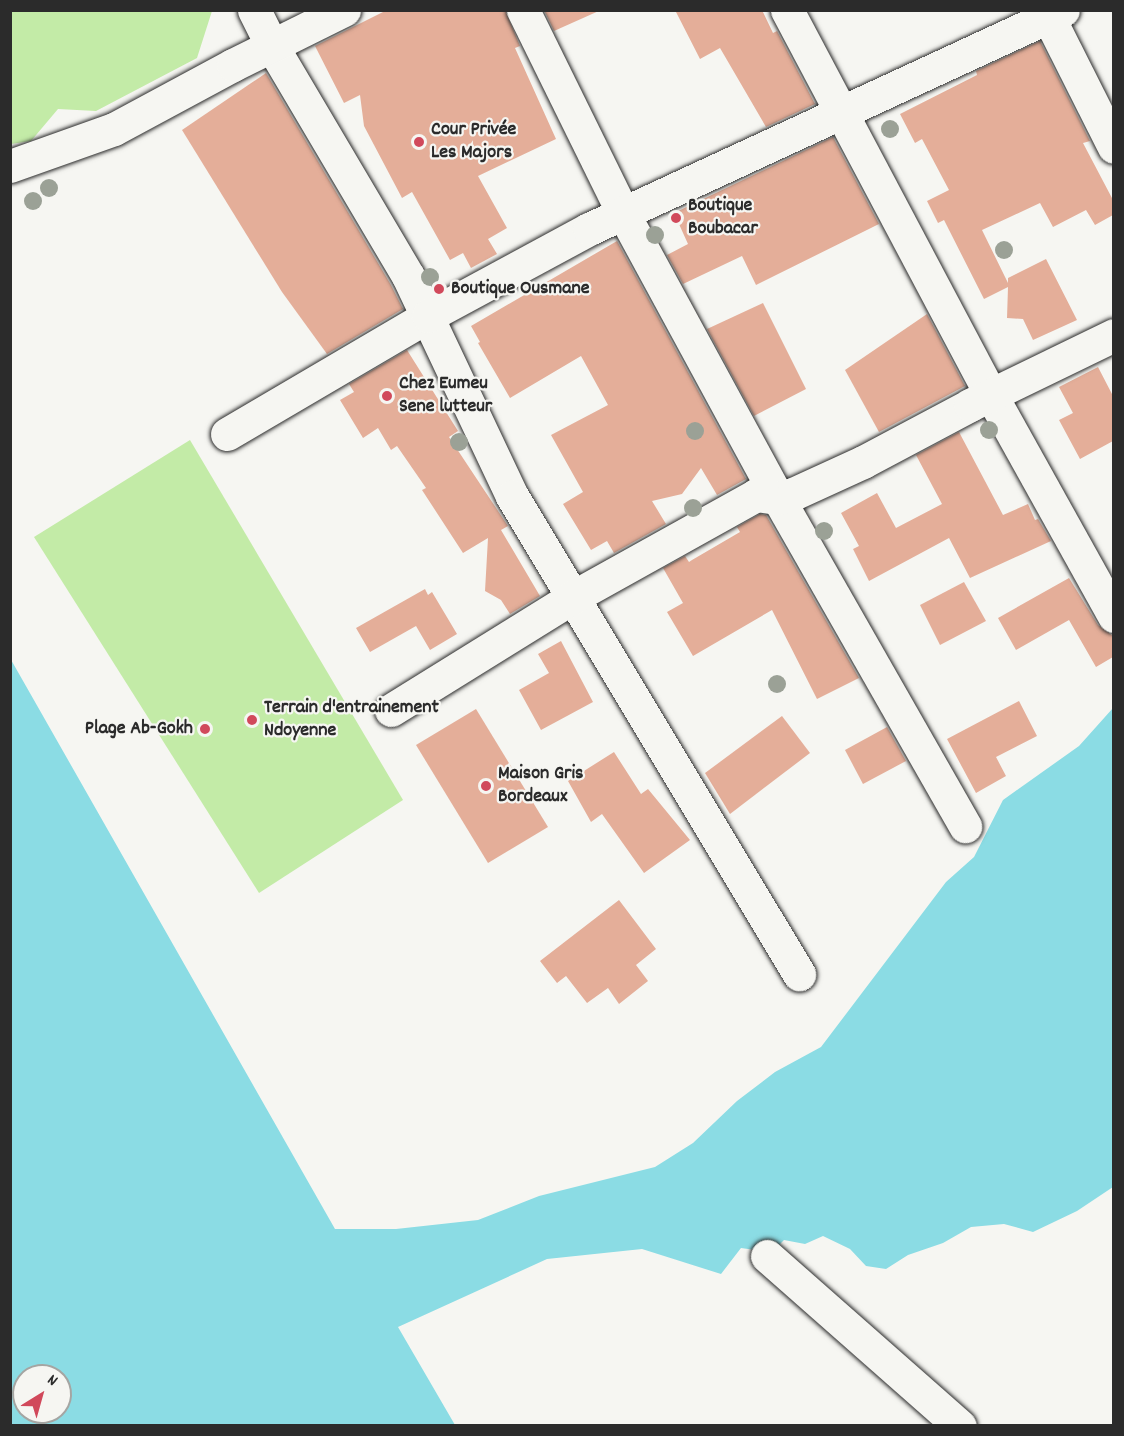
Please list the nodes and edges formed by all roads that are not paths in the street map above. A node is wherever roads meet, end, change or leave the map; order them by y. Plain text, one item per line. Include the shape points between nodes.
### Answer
1 (254, 10) edge
2 (344, 10) edge
3 (523, 10) edge
4 (787, 10) edge
5 (1052, 13) edge
6 (272, 46) junction
7 (843, 113) junction
8 (1113, 147) edge
9 (10, 166) edge
10 (623, 213) junction
11 (428, 316) junction
12 (1113, 335) edge
13 (991, 395) junction
14 (226, 434) dead end
15 (778, 498) junction
16 (573, 597) junction
17 (1113, 616) edge
18 (391, 710) dead end
19 (965, 826) dead end
20 (799, 974) dead end
21 (766, 1256) dead end
22 (960, 1425) edge

1 - 6 street
2 - 6 street
3 - 10 street
4 - 7 street
5 - 7 street
5 - 8 street
6 - 9 street via 114,129
6 - 11 street
7 - 10 street
7 - 13 street
10 - 11 street
10 - 15 street
11 - 14 street
11 - 16 street via 507,486
12 - 13 street
13 - 15 street via 863,462 793,495
13 - 17 street
15 - 16 street via 756,495
15 - 19 street
16 - 18 street
16 - 20 street
21 - 22 street

